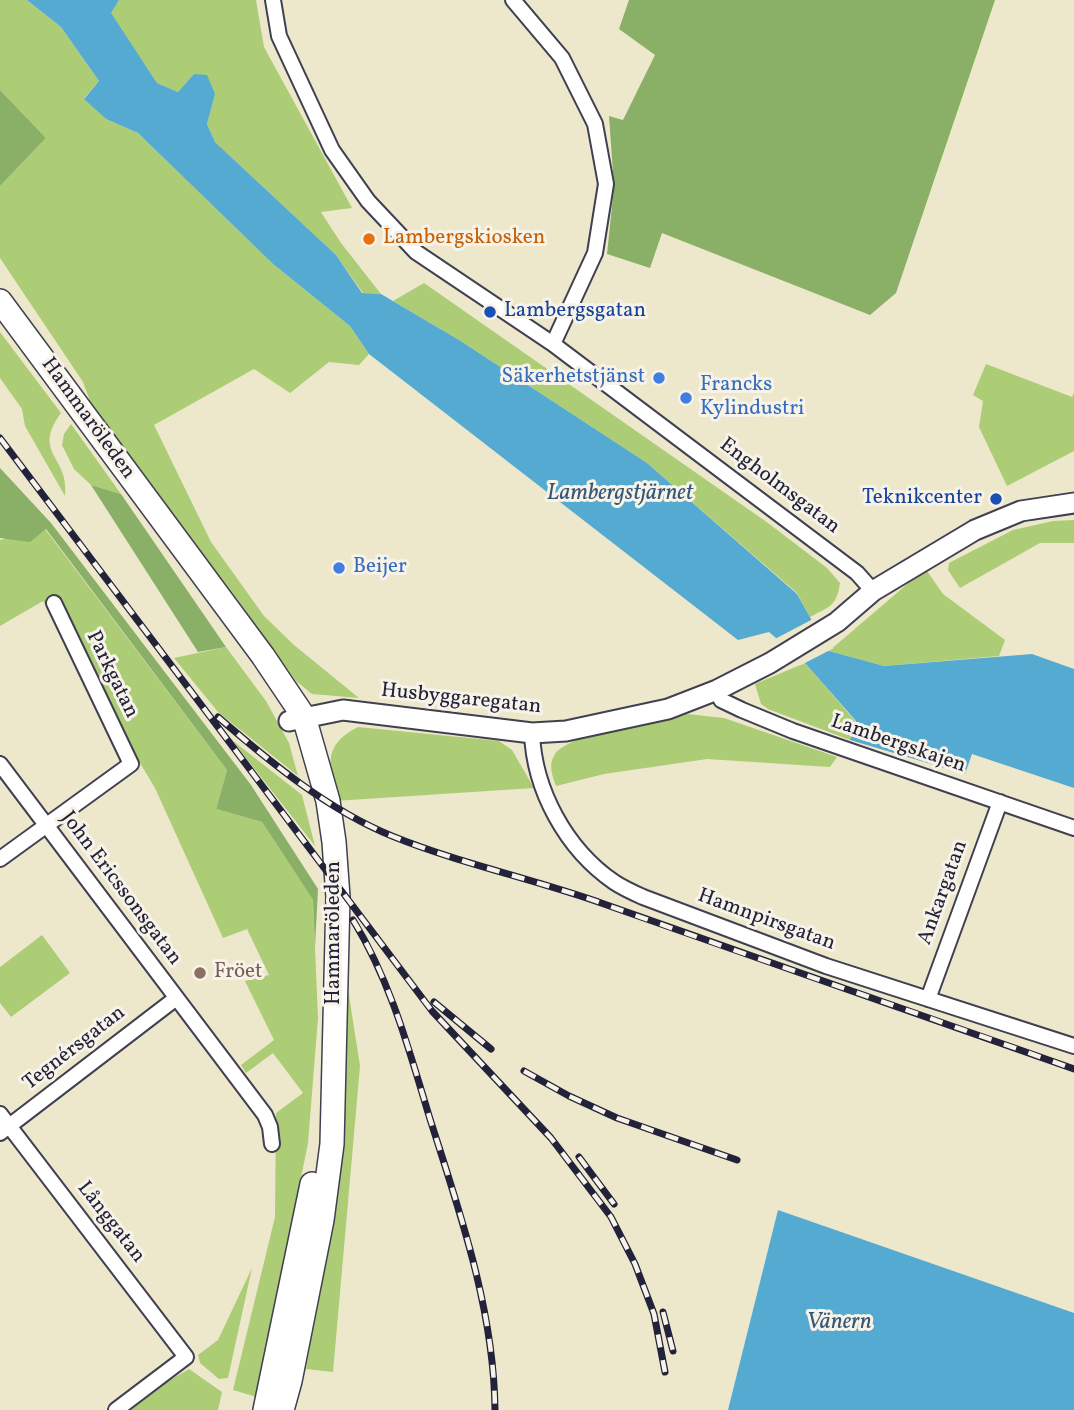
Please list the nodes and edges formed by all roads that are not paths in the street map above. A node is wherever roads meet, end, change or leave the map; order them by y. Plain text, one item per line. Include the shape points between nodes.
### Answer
1 (274, 0) edge
2 (513, 0) edge
3 (0, 301) edge
4 (0, 317) edge
5 (553, 344) junction
6 (1074, 503) edge
7 (873, 591) junction
8 (54, 603) dead end
9 (717, 690) junction
10 (296, 719) junction
11 (533, 733) junction
12 (0, 764) edge
13 (1000, 802) junction
14 (46, 825) junction
15 (1074, 828) edge
16 (0, 859) edge
17 (175, 999) junction
18 (928, 999) junction
19 (1074, 1046) edge
20 (3, 1125) edge
21 (272, 1144) dead end
22 (116, 1410) edge
23 (265, 1410) edge
24 (282, 1410) edge

1 - 5 street, Engholmsgatan via 279,36 322,129 368,201 416,252
2 - 5 street via 562,58 596,124 606,184 595,253
3 - 10 main road, Hammaröleden via 262,656
4 - 10 main road, Hammaröleden
5 - 7 street, Engholmsgatan via 857,573
6 - 7 street, Husbyggaregatan via 1021,511 975,530
7 - 9 street, Husbyggaregatan via 837,622
8 - 14 street, Parkgatan via 131,764
9 - 11 street, Husbyggaregatan via 668,709 613,722
9 - 13 street, Lambergskajen via 721,699 780,726
10 - 11 street, Husbyggaregatan via 343,710
10 - 23 main road, Hammaröleden via 323,831 329,886 324,1074 307,1216
10 - 24 main road, Hammaröleden via 328,801 338,897 332,1144 322,1220
11 - 18 street, Hamnpirsgatan via 545,797 577,846 615,883 826,966
12 - 14 street, John Ericssonsgatan
13 - 15 street, Lambergskajen
13 - 18 street, Ankargatan
14 - 16 street
14 - 17 street, John Ericssonsgatan
17 - 20 street, Tegnérsgatan
17 - 21 street, John Ericssonsgatan via 265,1115
18 - 19 street, Hamnpirsgatan
20 - 22 street, Långgatan via 186,1357

